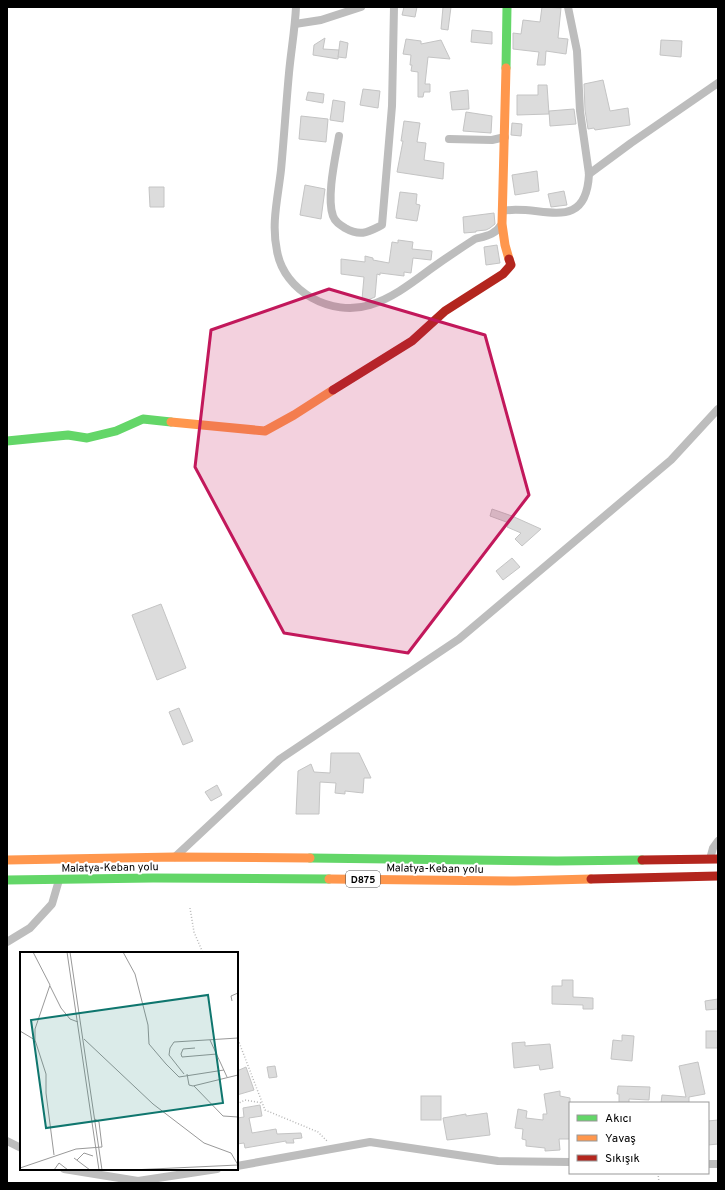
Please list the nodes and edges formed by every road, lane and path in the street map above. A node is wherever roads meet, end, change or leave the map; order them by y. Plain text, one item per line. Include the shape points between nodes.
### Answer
1 (296, 7) edge
2 (361, 7) edge
3 (394, 7) edge
4 (507, 7) edge
5 (568, 7) edge
6 (295, 24) junction
7 (718, 83) edge
8 (339, 136) dead end
9 (505, 137) junction
10 (449, 139) dead end
11 (589, 174) junction
12 (502, 210) junction
13 (502, 224) junction
14 (718, 410) edge
15 (7, 441) edge
16 (718, 841) edge
17 (175, 857) junction
18 (714, 859) edge
19 (7, 860) edge
20 (718, 876) edge
21 (7, 880) edge
22 (59, 880) junction
23 (190, 908) dead end
24 (7, 942) edge
25 (203, 952) edge
26 (238, 1039) edge
27 (262, 1103) junction
28 (238, 1104) edge
29 (7, 1141) edge
30 (20, 1148) edge
31 (333, 1149) junction
32 (569, 1162) edge
33 (238, 1166) edge
34 (70, 1170) edge
35 (211, 1170) edge
36 (137, 1182) edge

1 - 6 street
2 - 6 street via 321,20
3 - 8 street via 392,106 382,225 364,234 353,233 338,224 332,215 332,186
4 - 9 main road
5 - 11 street via 577,51 580,111
6 - 13 street via 275,235 280,264 301,290 330,306 359,308 371,305 402,290 475,239 497,232
7 - 11 street
9 - 10 street via 492,140
9 - 12 main road
11 - 12 street via 584,198 577,208 564,213 513,208
12 - 13 main road
13 - 15 main road via 511,265 503,274 445,311 412,341 272,428 265,431 142,419 116,431 87,438 68,435
14 - 17 street via 671,460 460,639 280,759
16 - 18 street via 713,848
17 - 18 main road, Malatya-Keban yolu / D875 via 557,861
17 - 19 main road, Malatya-Keban yolu / D875
20 - 22 main road, Malatya-Keban yolu / D875 via 515,881 169,878
21 - 22 main road, Malatya-Keban yolu / D875
22 - 24 street via 52,904 30,928
23 - 25 path via 194,932
26 - 27 path
27 - 28 path via 246,1100
27 - 31 path via 265,1110 318,1132
29 - 30 street
31 - 32 street via 370,1142 498,1161
31 - 33 street
34 - 36 street
35 - 36 street

